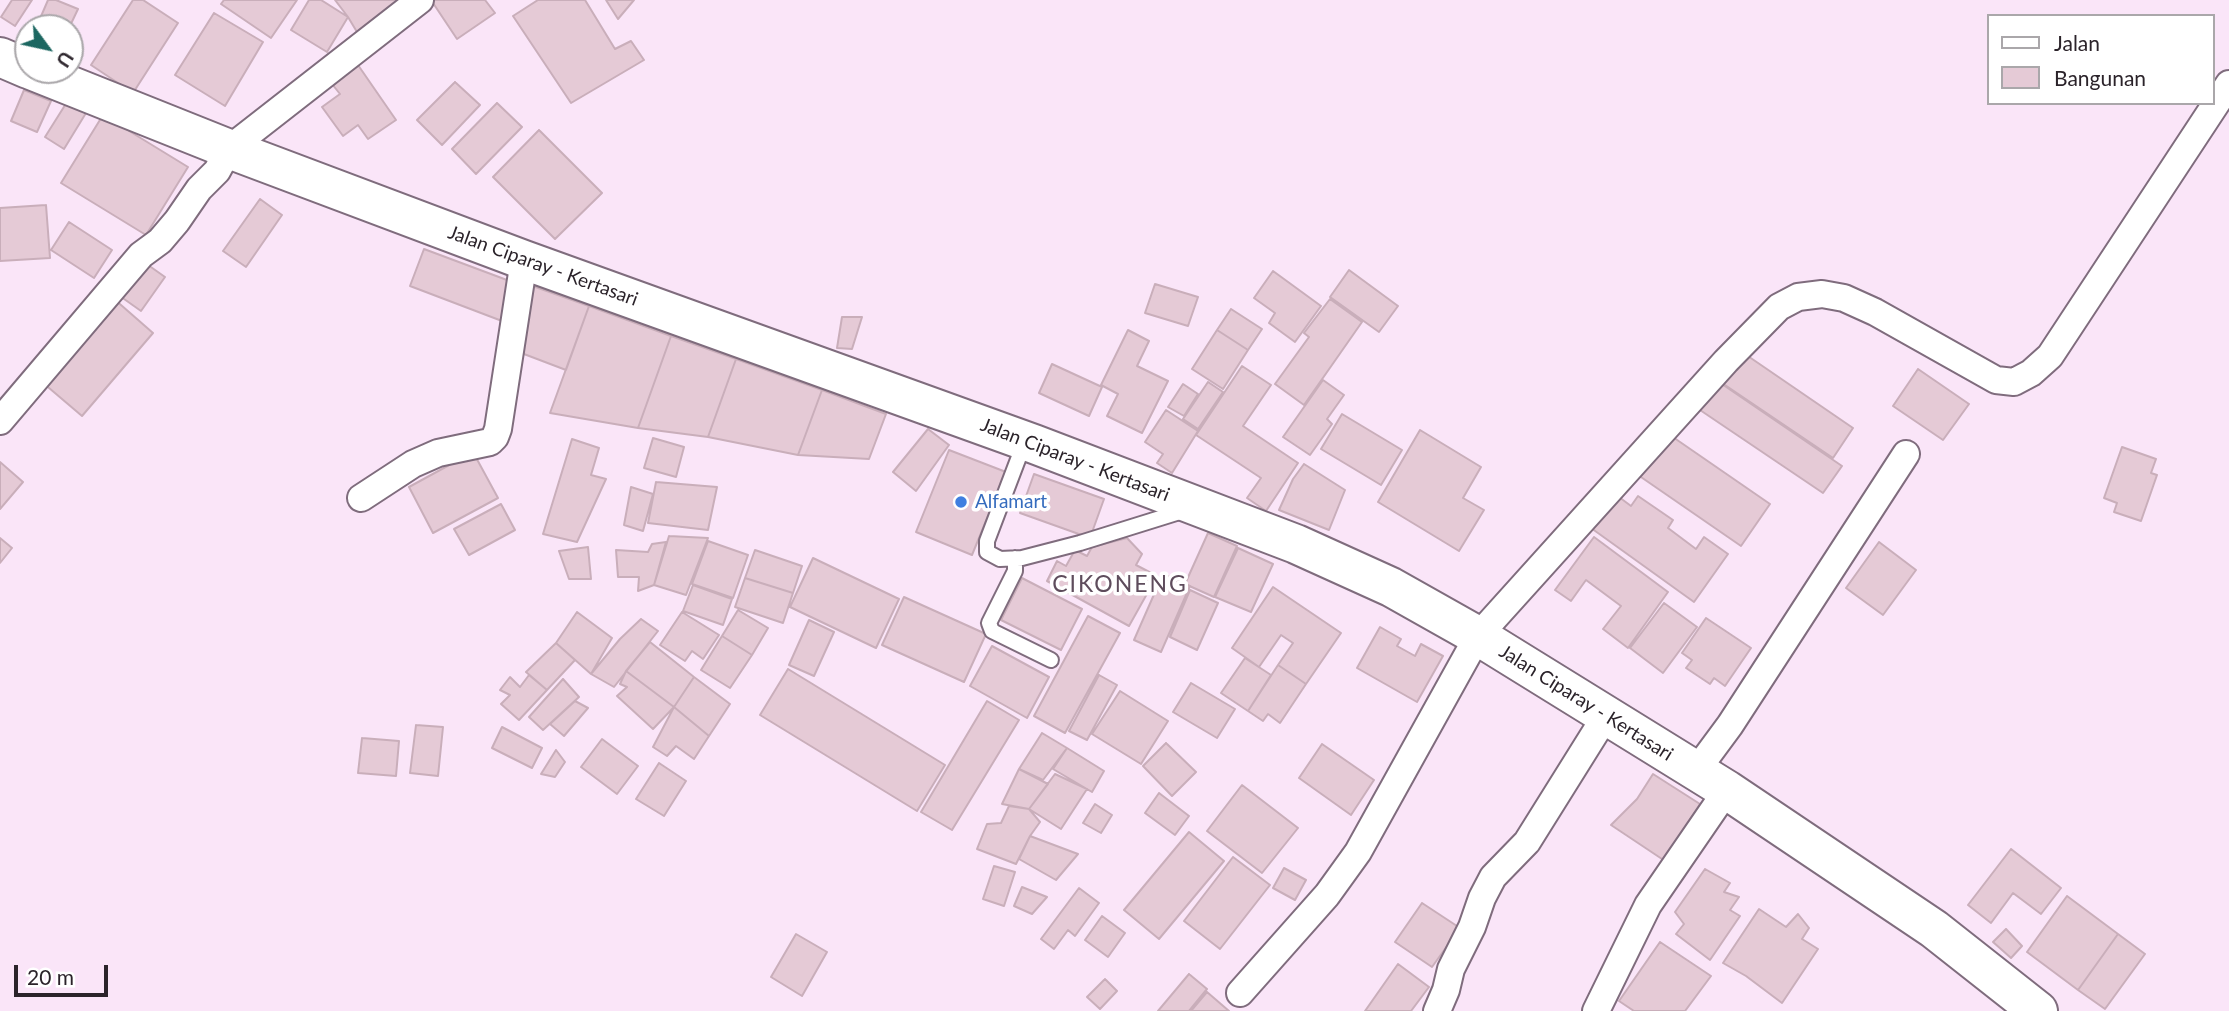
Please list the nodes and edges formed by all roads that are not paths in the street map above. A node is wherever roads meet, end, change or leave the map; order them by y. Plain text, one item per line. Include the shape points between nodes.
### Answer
1 (420, 0) edge
2 (67, 84) edge
3 (2229, 84) edge
4 (229, 149) junction
5 (524, 260) junction
6 (0, 421) edge
7 (1025, 441) junction
8 (1906, 454) dead end
9 (361, 498) dead end
10 (1198, 507) junction
11 (1015, 558) junction
12 (1478, 636) junction
13 (1051, 660) dead end
14 (1607, 714) junction
15 (1711, 780) junction
16 (1240, 993) dead end
17 (1437, 1011) edge
18 (1596, 1011) edge
19 (2038, 1011) edge

1 - 4 street
2 - 4 main road, Jalan Ciparay - Kertasari
3 - 12 street via 2050,356 2031,373 2014,382 1996,380 1844,298 1830,294 1798,297 1779,307 1726,361
4 - 5 main road, Jalan Ciparay - Kertasari
4 - 6 street via 177,221 141,255
5 - 7 main road, Jalan Ciparay - Kertasari
5 - 9 street via 495,437 413,464
7 - 10 main road, Jalan Ciparay - Kertasari
7 - 11 lane via 987,541 987,552 1000,559
8 - 15 street via 1730,725
10 - 11 lane
10 - 12 main road, Jalan Ciparay - Kertasari via 1391,587
11 - 13 lane via 1015,571 989,623 992,631
12 - 14 main road, Jalan Ciparay - Kertasari
12 - 16 street via 1358,852 1327,895
14 - 15 main road, Jalan Ciparay - Kertasari
14 - 17 street via 1527,842 1493,877
15 - 18 street
15 - 19 main road, Jalan Ciparay - Kertasari via 1934,929

